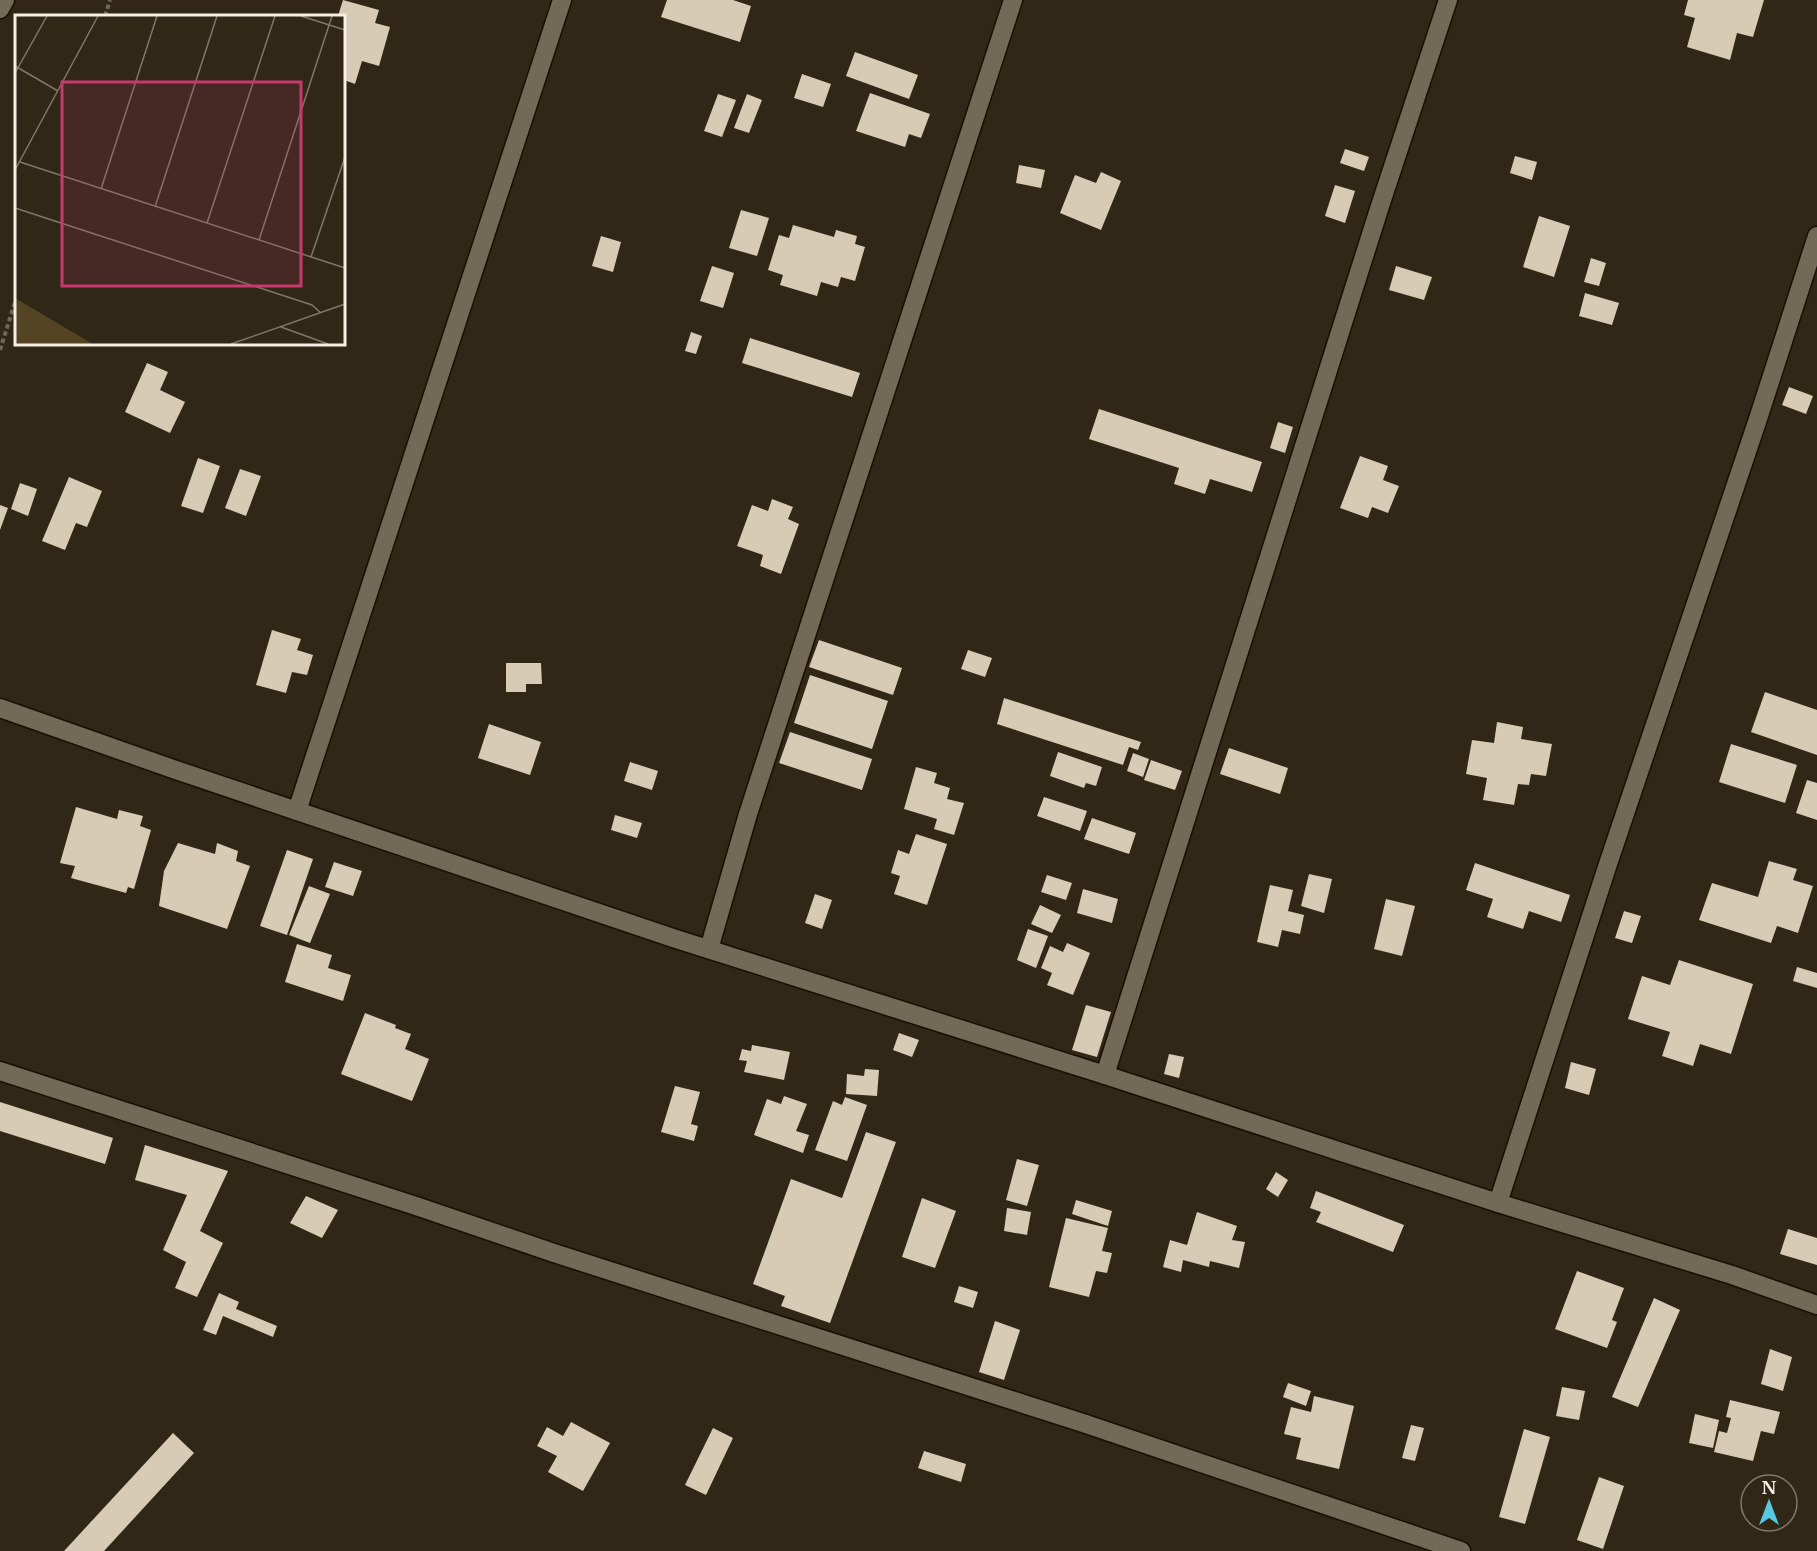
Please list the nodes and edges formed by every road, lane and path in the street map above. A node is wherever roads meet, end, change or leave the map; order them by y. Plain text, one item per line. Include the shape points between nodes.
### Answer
1 (5, 0) edge
2 (110, 0) edge
3 (562, 0) edge
4 (1012, 0) edge
5 (1448, 0) edge
6 (0, 9) edge
7 (105, 15) edge
8 (1817, 236) edge
9 (15, 302) edge
10 (0, 350) edge
11 (0, 708) edge
12 (297, 812) junction
13 (709, 949) junction
14 (0, 1071) edge
15 (1105, 1075) junction
16 (1498, 1203) junction
17 (1817, 1305) edge
18 (1461, 1551) edge

1 - 6 street
2 - 7 path
3 - 12 street
4 - 13 street via 748,814
5 - 15 street
8 - 16 street
9 - 10 path
11 - 12 street
12 - 13 street
13 - 15 street
14 - 18 street via 1083,1423
15 - 16 street
16 - 17 street

